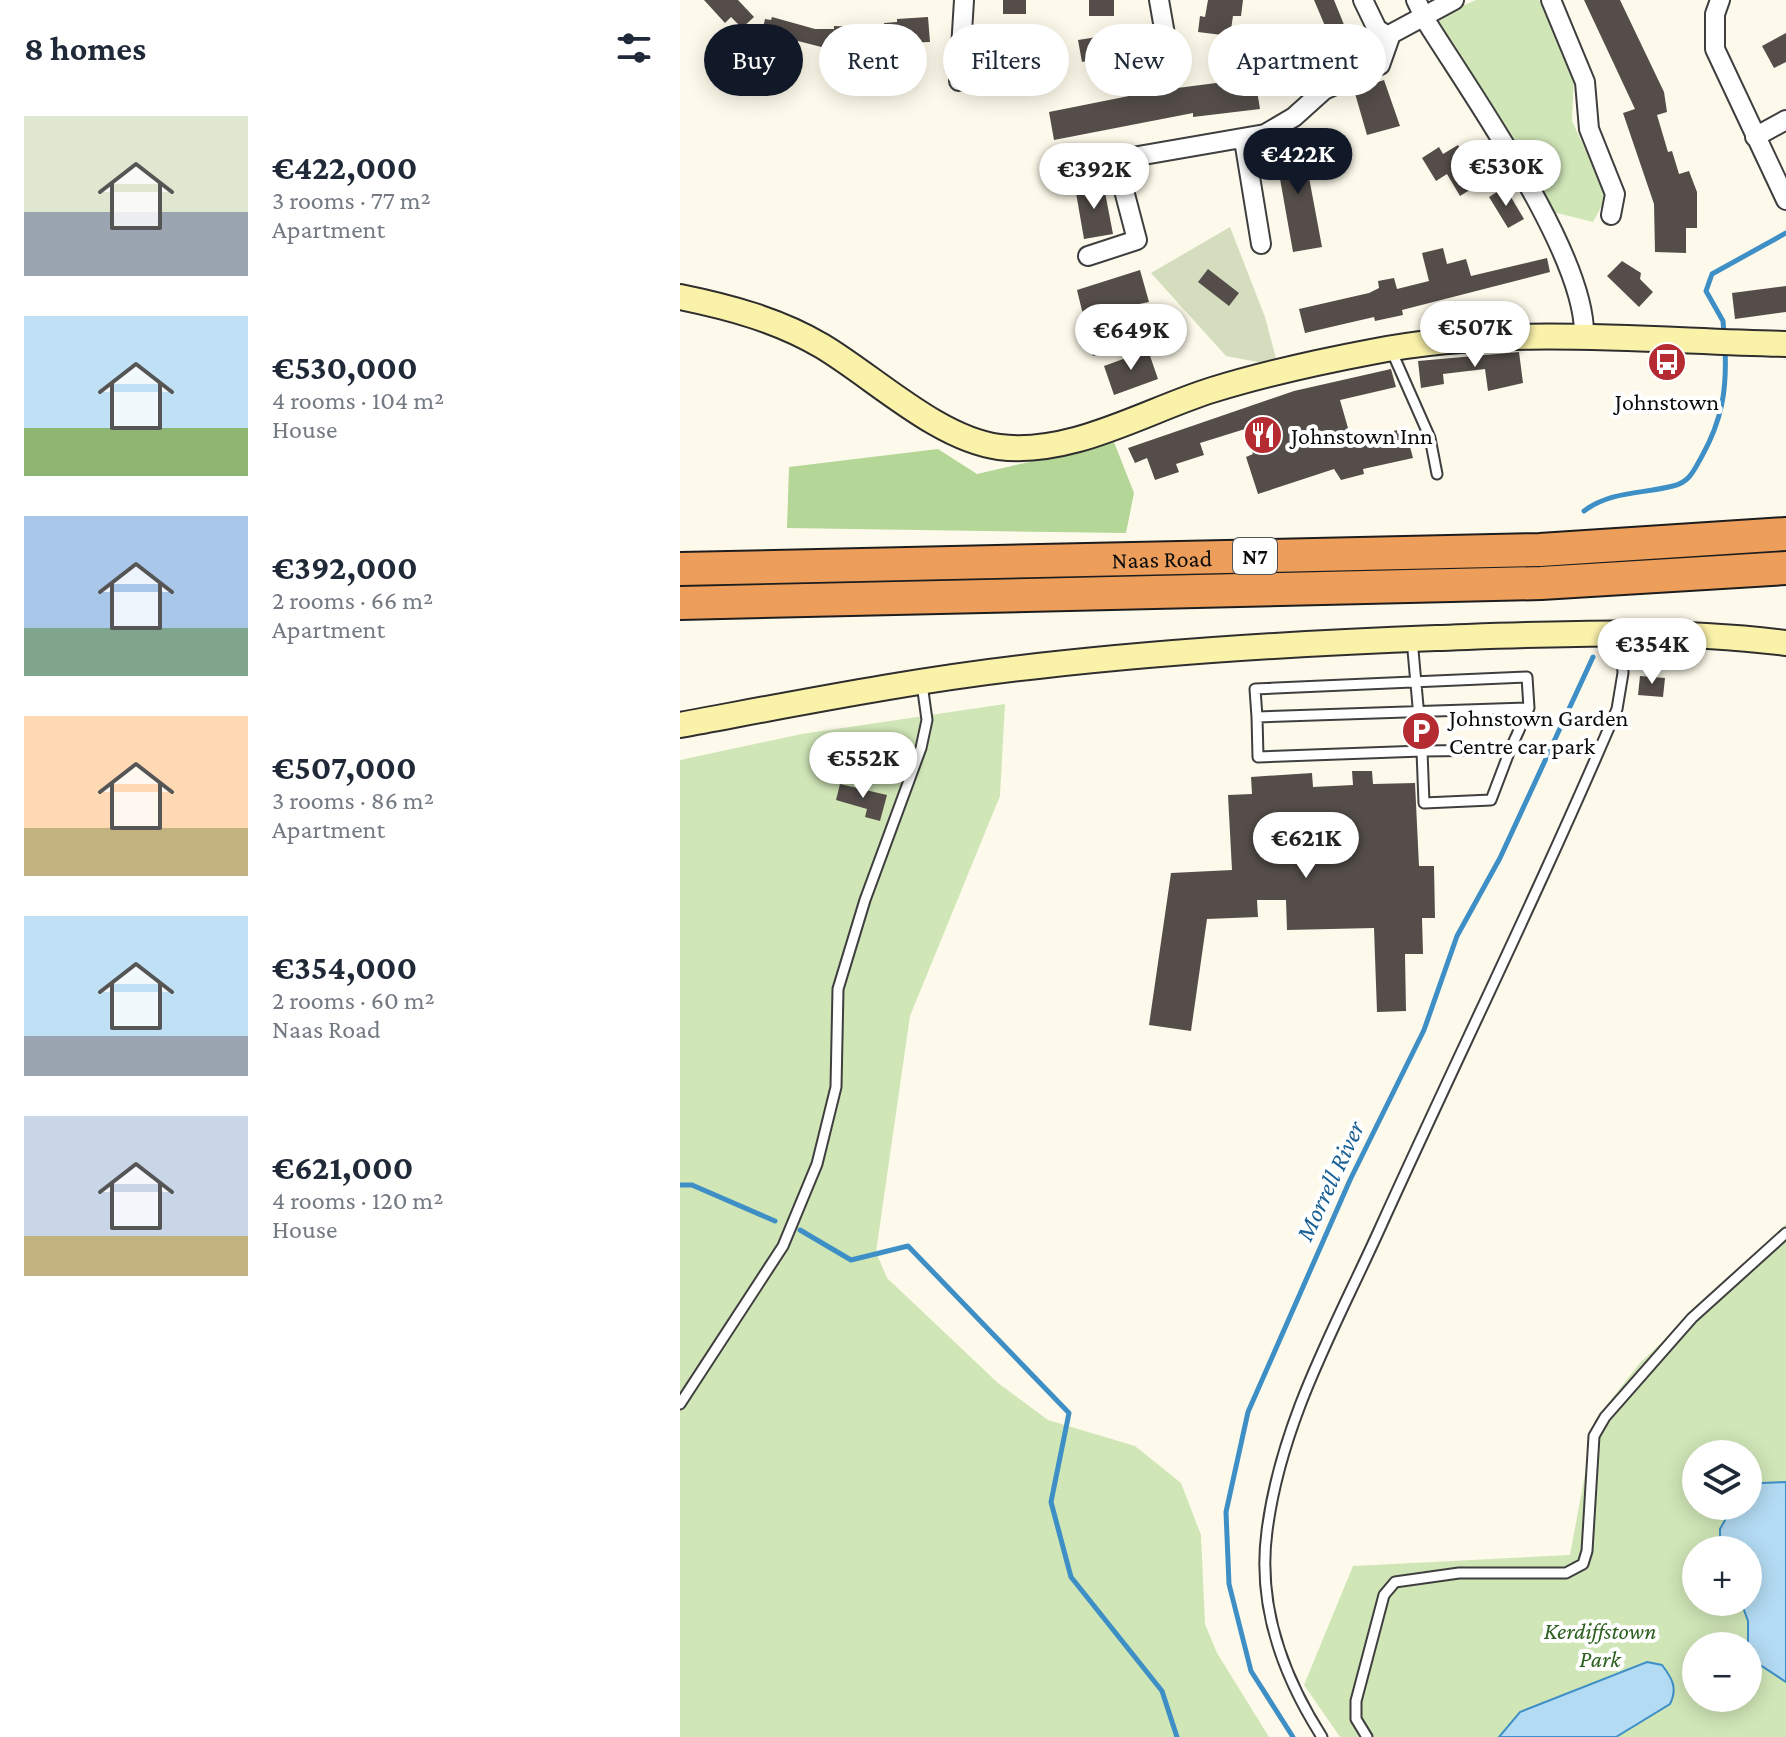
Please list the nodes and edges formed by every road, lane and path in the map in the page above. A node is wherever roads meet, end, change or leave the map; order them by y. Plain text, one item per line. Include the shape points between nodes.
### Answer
1 (964, 0) edge
2 (1159, 0) edge
3 (1363, 0) edge
4 (1454, 0) edge
5 (1551, 0) edge
6 (1720, 0) edge
7 (1420, 8) edge
8 (963, 24) edge
9 (1163, 24) edge
10 (1389, 37) junction
11 (1786, 120) edge
12 (1755, 137) junction
13 (1244, 140) junction
14 (1116, 160) junction
15 (1063, 169) dead end
16 (1786, 200) edge
17 (1611, 215) dead end
18 (1261, 244) dead end
19 (1088, 256) dead end
20 (680, 297) edge
21 (1584, 335) junction
22 (1786, 344) edge
23 (1391, 349) junction
24 (1437, 474) dead end
25 (1786, 534) edge
26 (680, 567) edge
27 (1786, 568) edge
28 (680, 604) edge
29 (1621, 633) junction
30 (1412, 639) junction
31 (1786, 643) edge
32 (1416, 681) junction
33 (922, 684) junction
34 (1529, 708) junction
35 (1419, 712) junction
36 (1257, 717) junction
37 (680, 725) edge
38 (1510, 750) junction
39 (1422, 751) junction
40 (1786, 1233) edge
41 (680, 1404) edge
42 (1322, 1737) edge
43 (1367, 1737) edge

1 - 8 street
2 - 9 street
3 - 10 street via 1377,29
4 - 7 street
5 - 17 street via 1585,82 1589,129 1615,194
6 - 12 street via 1715,49
7 - 10 street
7 - 21 street via 1524,179 1560,250 1576,289
10 - 13 street via 1380,65 1324,90 1281,127
11 - 12 street
12 - 16 street
13 - 14 street
13 - 18 street
14 - 15 street
14 - 19 street via 1137,240
20 - 23 street via 781,325 821,345 954,432 996,447 1025,449 1094,432 1214,389
21 - 22 street
21 - 23 street via 1488,337
23 - 24 lane via 1430,438
25 - 26 highway, Naas Road / N7 via 1540,550
27 - 28 highway, Naas Road / N7 via 1541,583
29 - 30 street
29 - 31 street
29 - 42 lane via 1623,673 1617,709 1462,1056 1318,1354 1275,1481 1266,1535 1275,1641 1296,1696
30 - 32 lane
30 - 33 street via 1224,648 1035,666
32 - 34 lane via 1527,677
32 - 35 lane
32 - 36 lane via 1255,689
33 - 37 street
33 - 41 lane via 927,720 921,748 838,989 836,1087 817,1164 783,1246
34 - 35 lane
34 - 38 lane
35 - 36 lane
35 - 39 lane
36 - 39 lane via 1258,757
38 - 39 lane
38 - 39 lane via 1491,800 1424,803
40 - 43 lane via 1692,1318 1605,1417 1594,1436 1583,1564 1566,1573 1459,1573 1395,1582 1384,1595 1356,1701 1356,1719

